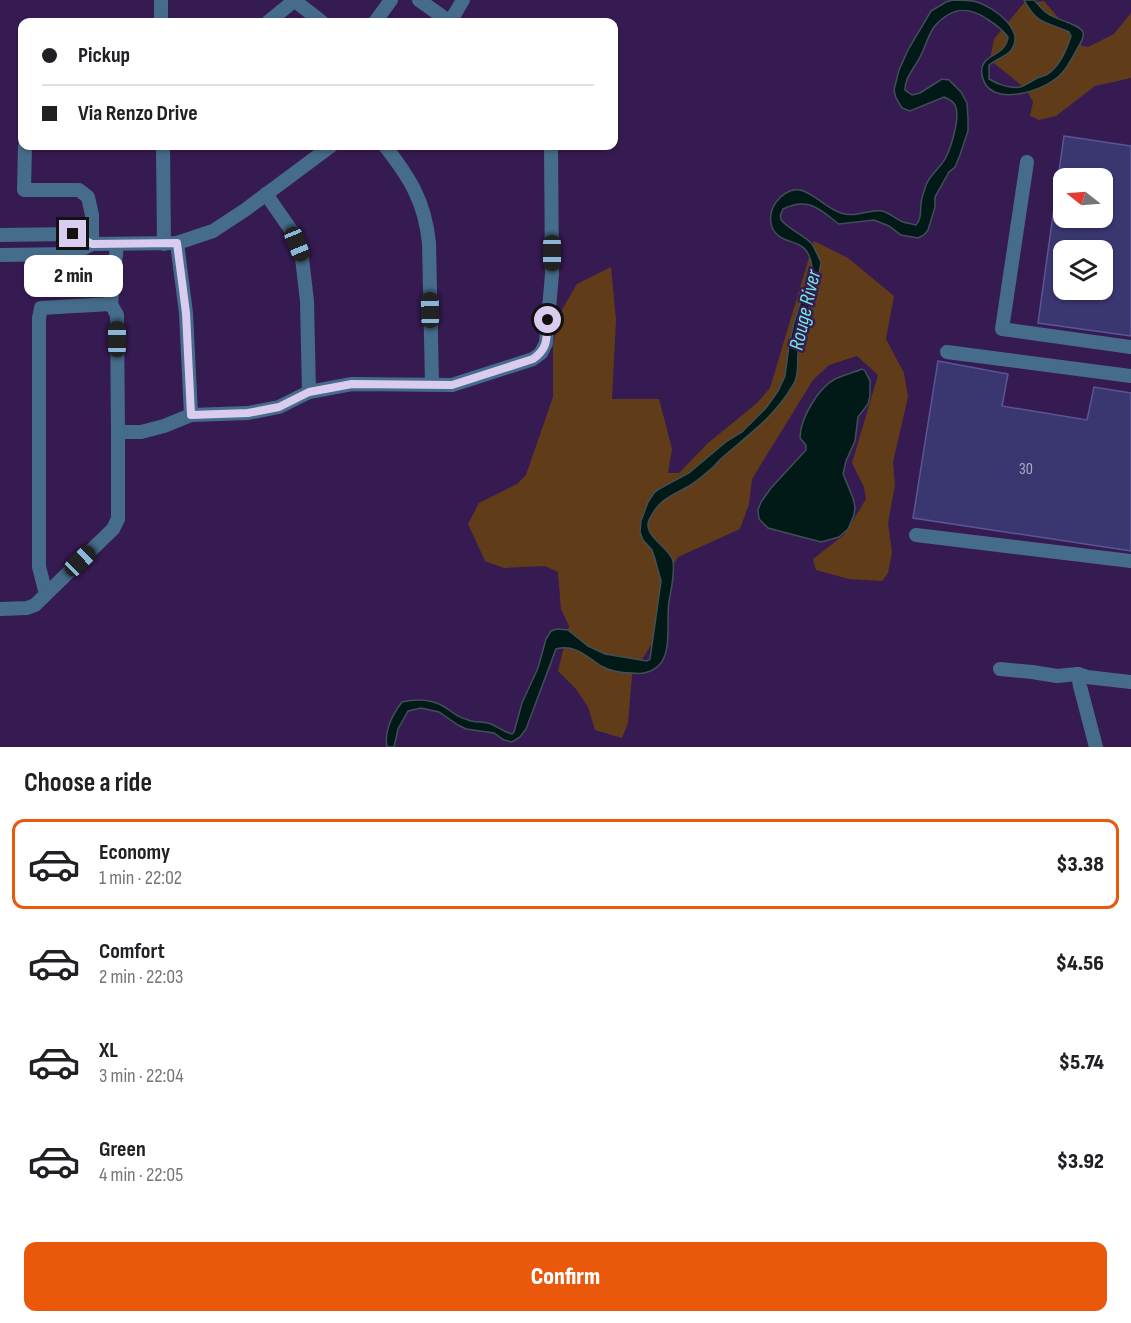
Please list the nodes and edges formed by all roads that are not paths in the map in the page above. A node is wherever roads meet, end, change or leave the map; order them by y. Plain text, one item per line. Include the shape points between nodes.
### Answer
1 (161, 0) edge
2 (295, 0) edge
3 (391, 0) edge
4 (419, 0) edge
5 (463, 0) edge
6 (161, 18) edge
7 (273, 18) edge
8 (317, 18) edge
9 (378, 18) edge
10 (444, 18) edge
11 (452, 18) edge
12 (25, 150) edge
13 (163, 150) edge
14 (326, 150) edge
15 (388, 150) edge
16 (551, 150) edge
17 (1027, 162) dead end
18 (266, 194) junction
19 (0, 235) edge
20 (92, 244) junction
21 (117, 244) junction
22 (170, 244) junction
23 (0, 255) edge
24 (111, 304) junction
25 (1131, 347) edge
26 (947, 352) dead end
27 (1131, 376) edge
28 (432, 384) junction
29 (309, 392) junction
30 (191, 415) junction
31 (118, 432) junction
32 (916, 535) dead end
33 (1131, 561) edge
34 (46, 594) junction
35 (0, 609) edge
36 (1000, 669) dead end
37 (1078, 674) junction
38 (1131, 682) edge
39 (1096, 747) edge

1 - 6 street
2 - 7 street
2 - 8 street
3 - 9 street
4 - 10 street
5 - 11 street
12 - 20 street via 24,190 79,190 88,197
13 - 22 street
14 - 18 street
15 - 28 street via 417,194 427,222
16 - 28 street via 552,274 546,343 541,353 452,385
17 - 25 street via 1002,329
18 - 22 street via 213,231
18 - 29 street via 291,230 302,258
19 - 20 street via 73,234
20 - 21 street
20 - 23 street via 72,254
21 - 22 street
21 - 24 street
22 - 30 street via 186,313
24 - 31 street via 117,315
24 - 34 street via 41,308 39,567
26 - 27 street
28 - 29 street via 352,384
29 - 30 street via 279,407 248,413
30 - 31 street via 141,432
31 - 34 street via 118,519 113,529
32 - 33 street
34 - 35 street via 27,608
36 - 37 street via 1057,676
37 - 38 street
37 - 39 street

